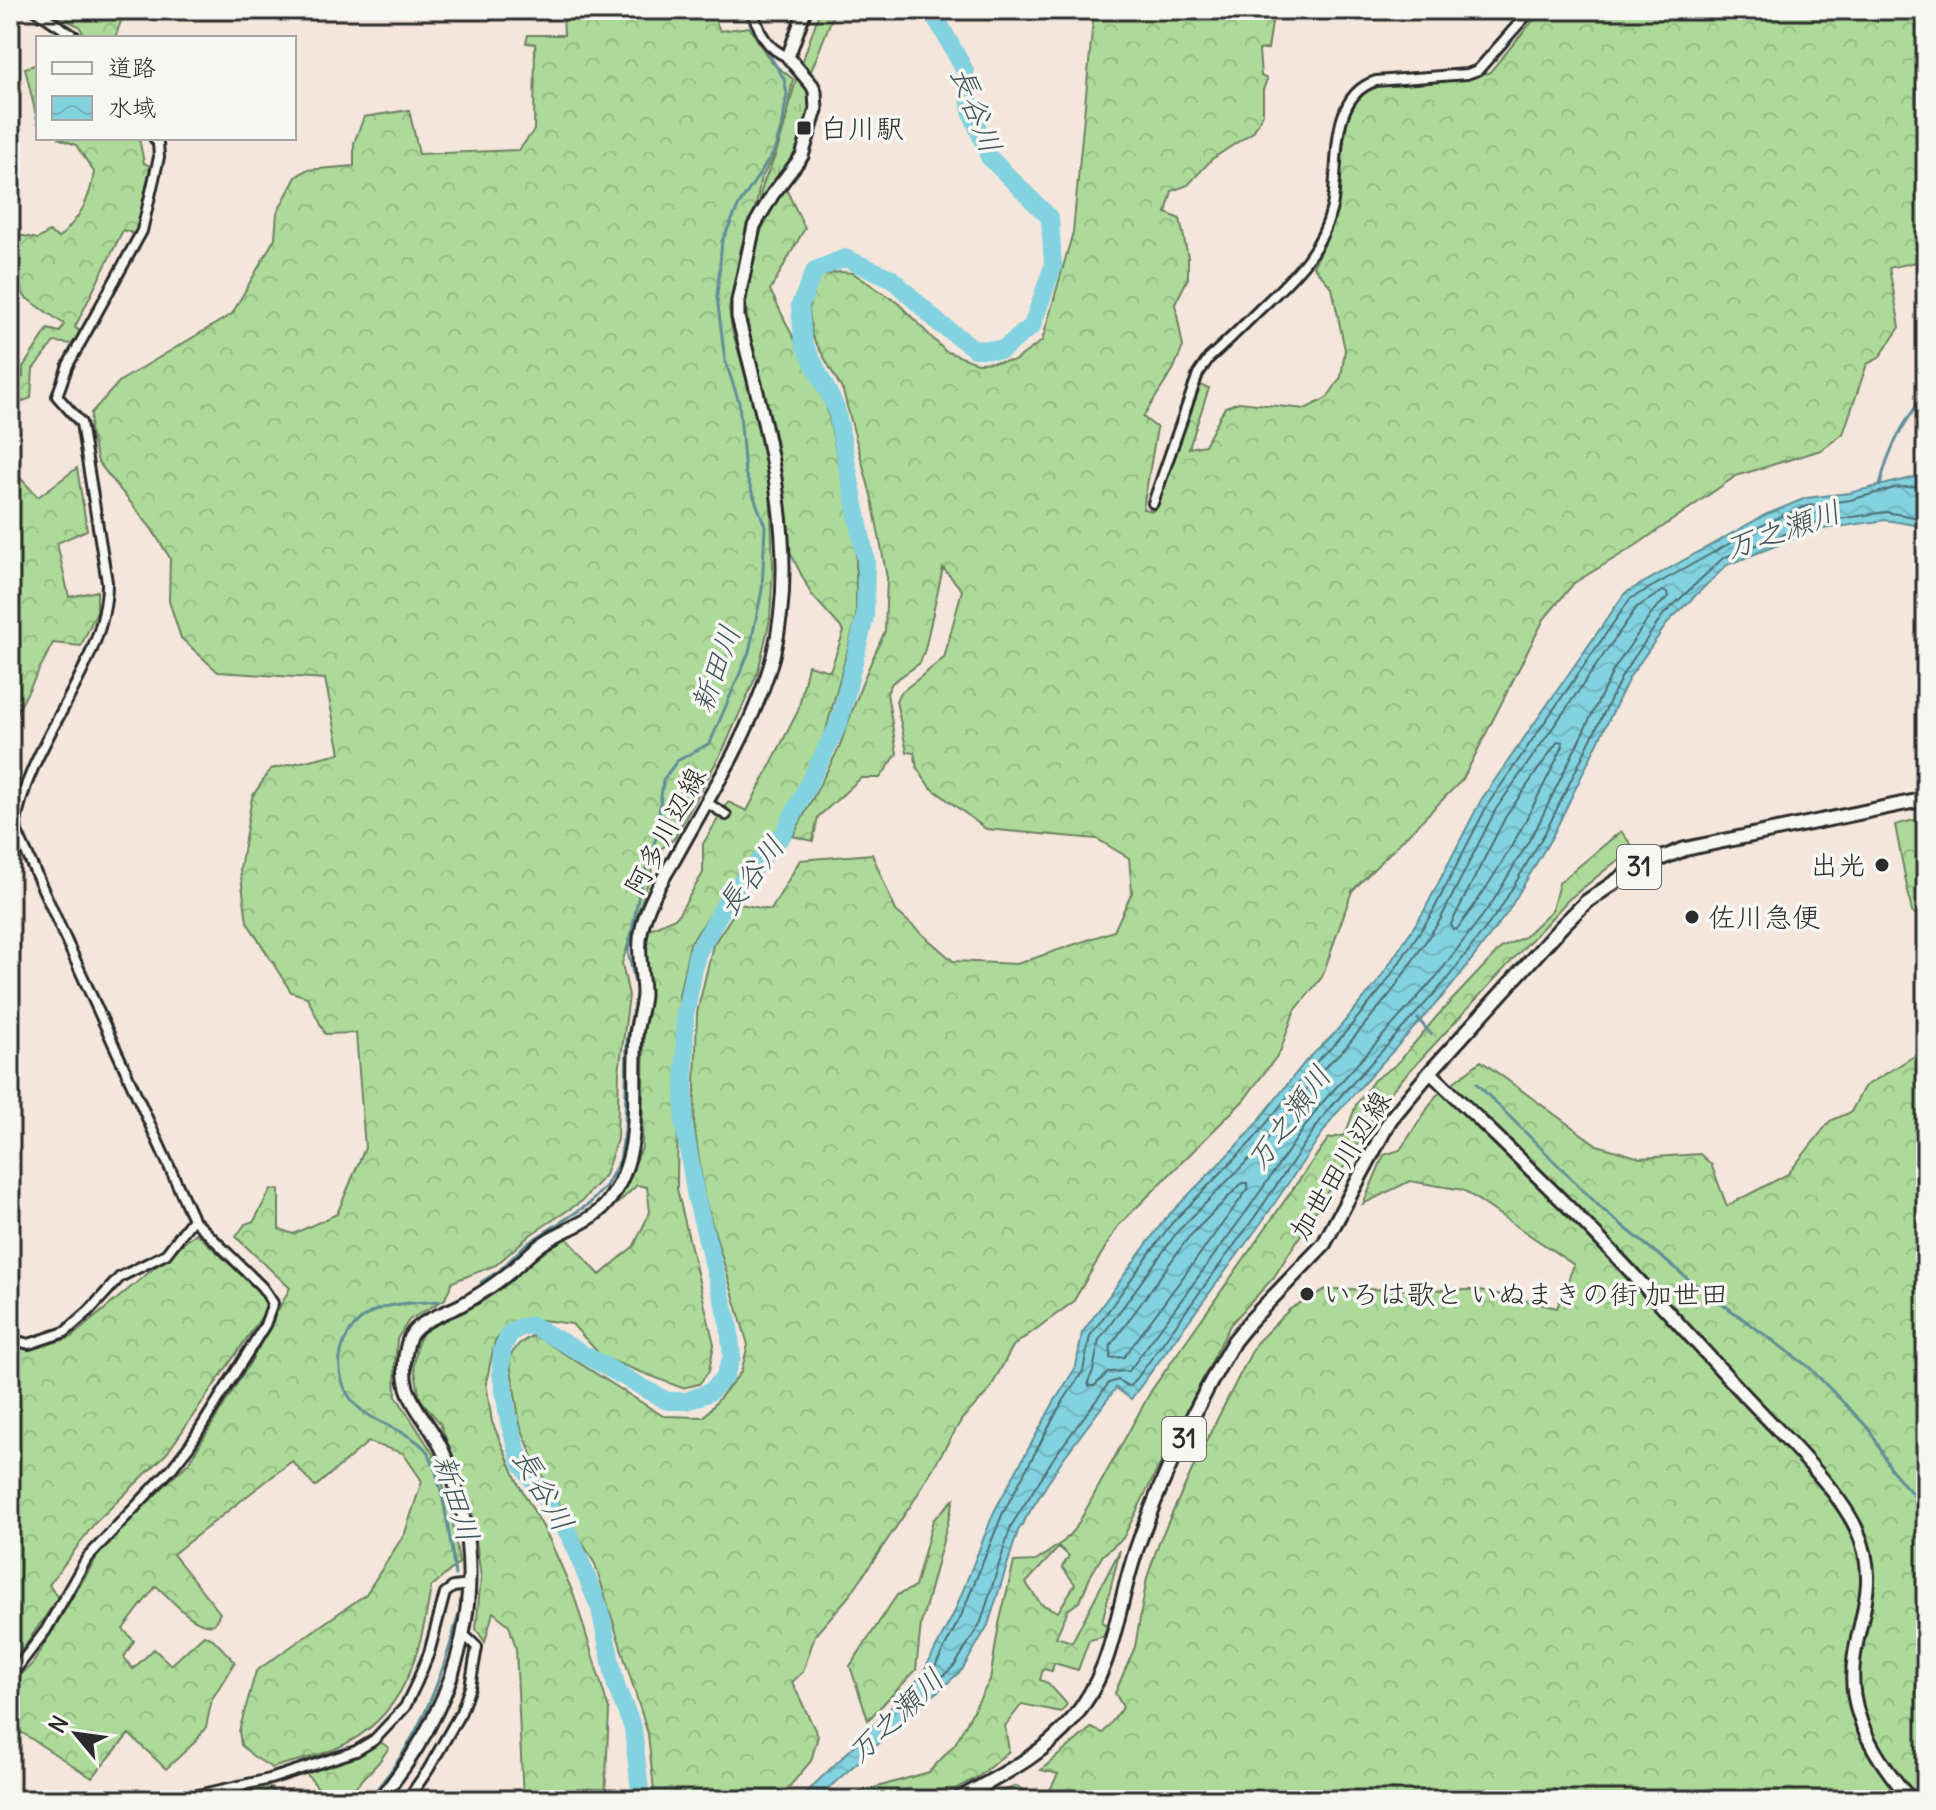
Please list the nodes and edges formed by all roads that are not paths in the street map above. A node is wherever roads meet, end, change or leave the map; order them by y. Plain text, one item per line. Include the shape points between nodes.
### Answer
1 (35, 10) edge
2 (752, 10) edge
3 (805, 10) edge
4 (1531, 10) edge
5 (74, 36) edge
6 (788, 57) junction
7 (156, 140) edge
8 (1153, 503) dead end
9 (1926, 799) edge
10 (706, 802) junction
11 (726, 815) dead end
12 (14, 818) edge
13 (1430, 1072) junction
14 (193, 1219) junction
15 (10, 1339) edge
16 (470, 1588) junction
17 (464, 1635) junction
18 (10, 1677) edge
19 (176, 1800) edge
20 (379, 1800) edge
21 (407, 1800) edge
22 (957, 1800) edge
23 (1911, 1800) edge

1 - 5 street
2 - 6 street via 767,44
3 - 6 main road
4 - 8 street via 1478,70 1376,81 1356,92 1340,125 1332,206 1319,244 1300,271 1198,374
6 - 10 main road, 阿多川辺線 via 815,91 816,110 802,156 754,226 738,309 779,498 779,622 766,677 734,754
7 - 12 street via 159,157 142,231 68,365 57,396 81,423 107,599 94,643
9 - 13 main road, 加世田川辺線 / 31 via 1685,849 1634,869 1586,902
10 - 11 street
10 - 16 main road, 阿多川辺線 via 642,926 633,1144 613,1196 591,1218 545,1241 488,1288 409,1335 407,1396 446,1459 468,1548
12 - 14 street
13 - 22 main road, 加世田川辺線 / 31 via 1390,1120 1324,1244 1251,1320 1222,1361 1155,1501 1129,1574 1108,1660 1086,1702 1040,1751
13 - 23 main road via 1593,1232 1843,1508 1856,1528 1869,1578 1853,1693 1867,1738
14 - 15 street via 166,1254 120,1277 65,1332 29,1344
14 - 18 street via 270,1295 271,1312 190,1445 87,1558 46,1630
16 - 17 main road
16 - 19 street via 453,1587 445,1593 411,1695 374,1740 270,1779
17 - 20 main road via 428,1729
17 - 21 street via 477,1647 470,1687 448,1737

